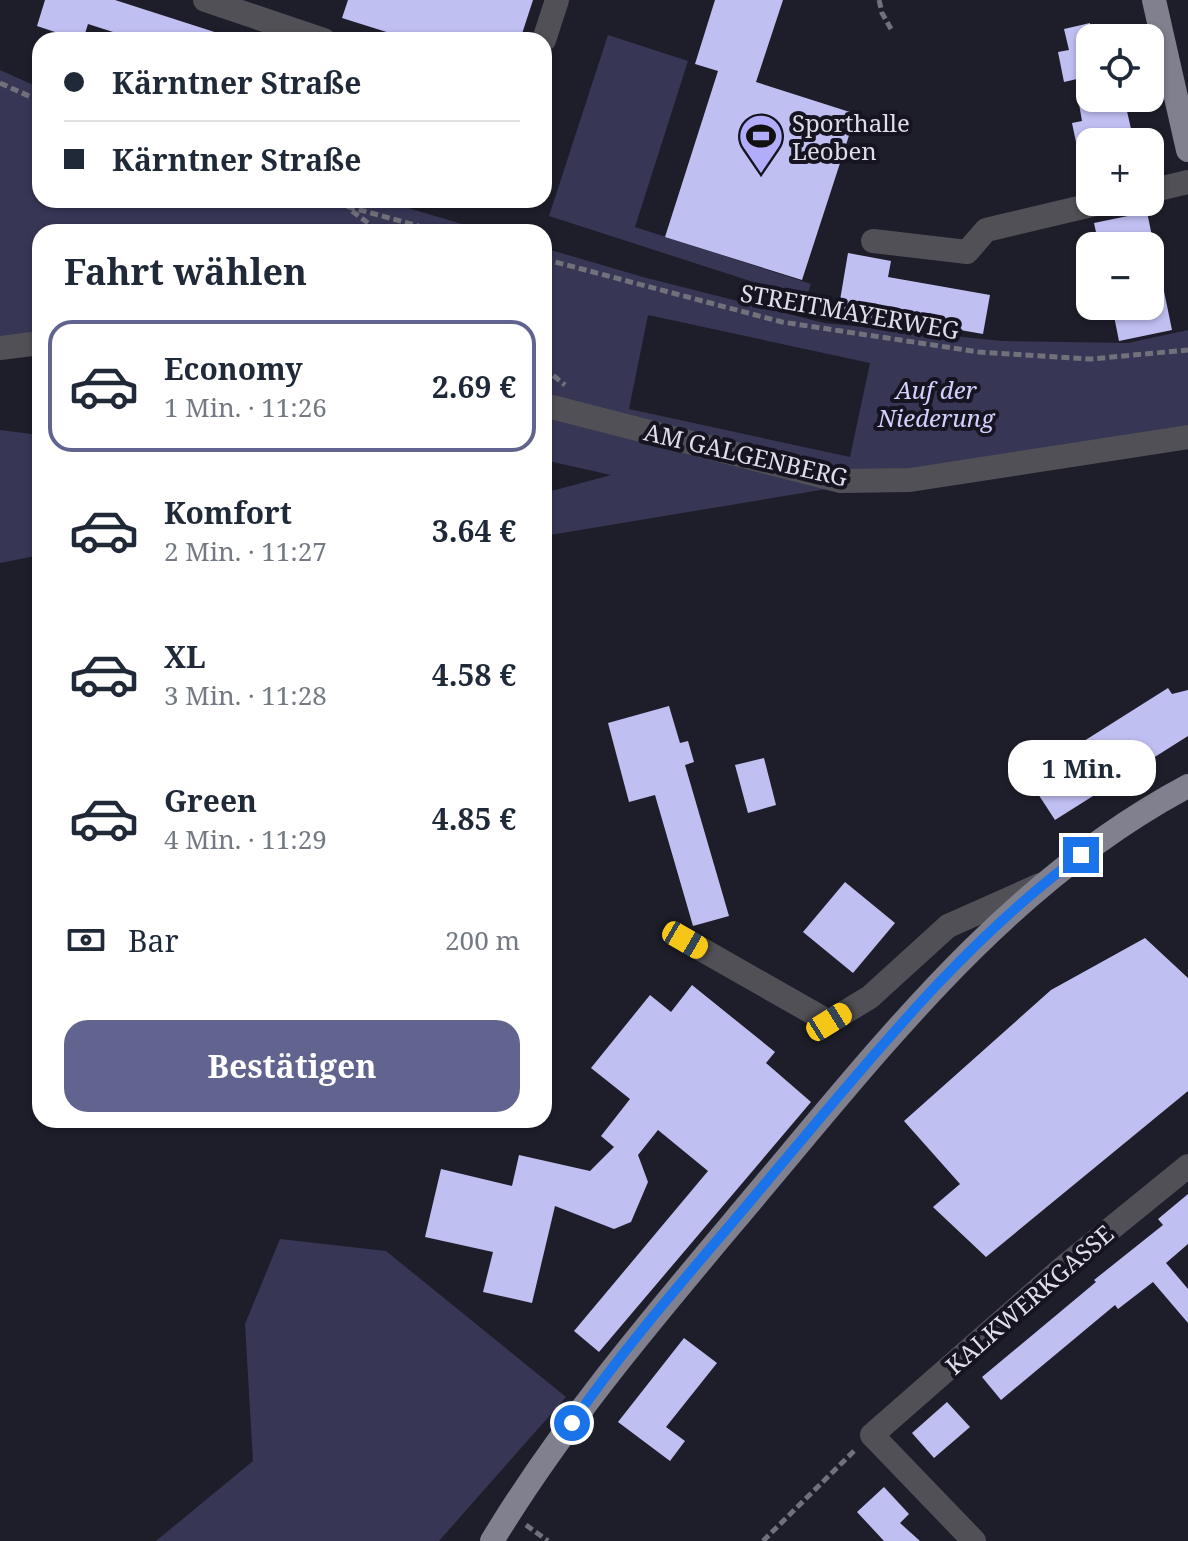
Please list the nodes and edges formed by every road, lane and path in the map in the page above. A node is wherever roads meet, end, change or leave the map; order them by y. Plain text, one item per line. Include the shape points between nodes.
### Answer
1 (205, 0) edge
2 (557, 0) edge
3 (879, 0) edge
4 (1154, 0) edge
5 (891, 29) dead end
6 (300, 32) edge
7 (547, 32) edge
8 (0, 83) edge
9 (32, 97) edge
10 (1188, 150) edge
11 (1188, 182) edge
12 (1164, 188) edge
13 (348, 208) joint
14 (1076, 209) edge
15 (369, 224) edge
16 (409, 224) edge
17 (873, 241) dead end
18 (552, 261) edge
19 (32, 344) edge
20 (0, 348) edge
21 (1188, 350) edge
22 (552, 407) edge
23 (1188, 437) edge
24 (1188, 786) edge
25 (1042, 884) junction
26 (685, 940) dead end
27 (1188, 1166) edge
28 (872, 1435) junction
29 (492, 1541) edge
30 (763, 1541) edge
31 (974, 1541) edge

1 - 6 street
2 - 7 street
3 - 5 path
4 - 10 main road
8 - 9 path
11 - 12 street
13 - 15 path
13 - 16 path
14 - 17 street via 986,230 967,252
18 - 21 path, STREITMAYERWEG via 797,325 979,352 1091,359
19 - 20 street
22 - 23 street, AM GALGENBERG via 841,481 910,480
24 - 25 main road via 1119,826
25 - 26 street via 948,926 870,997 829,1022
25 - 29 main road via 962,958 876,1052 701,1261 588,1400
27 - 28 street, KALKWERKGASSE
28 - 30 path
28 - 31 street

